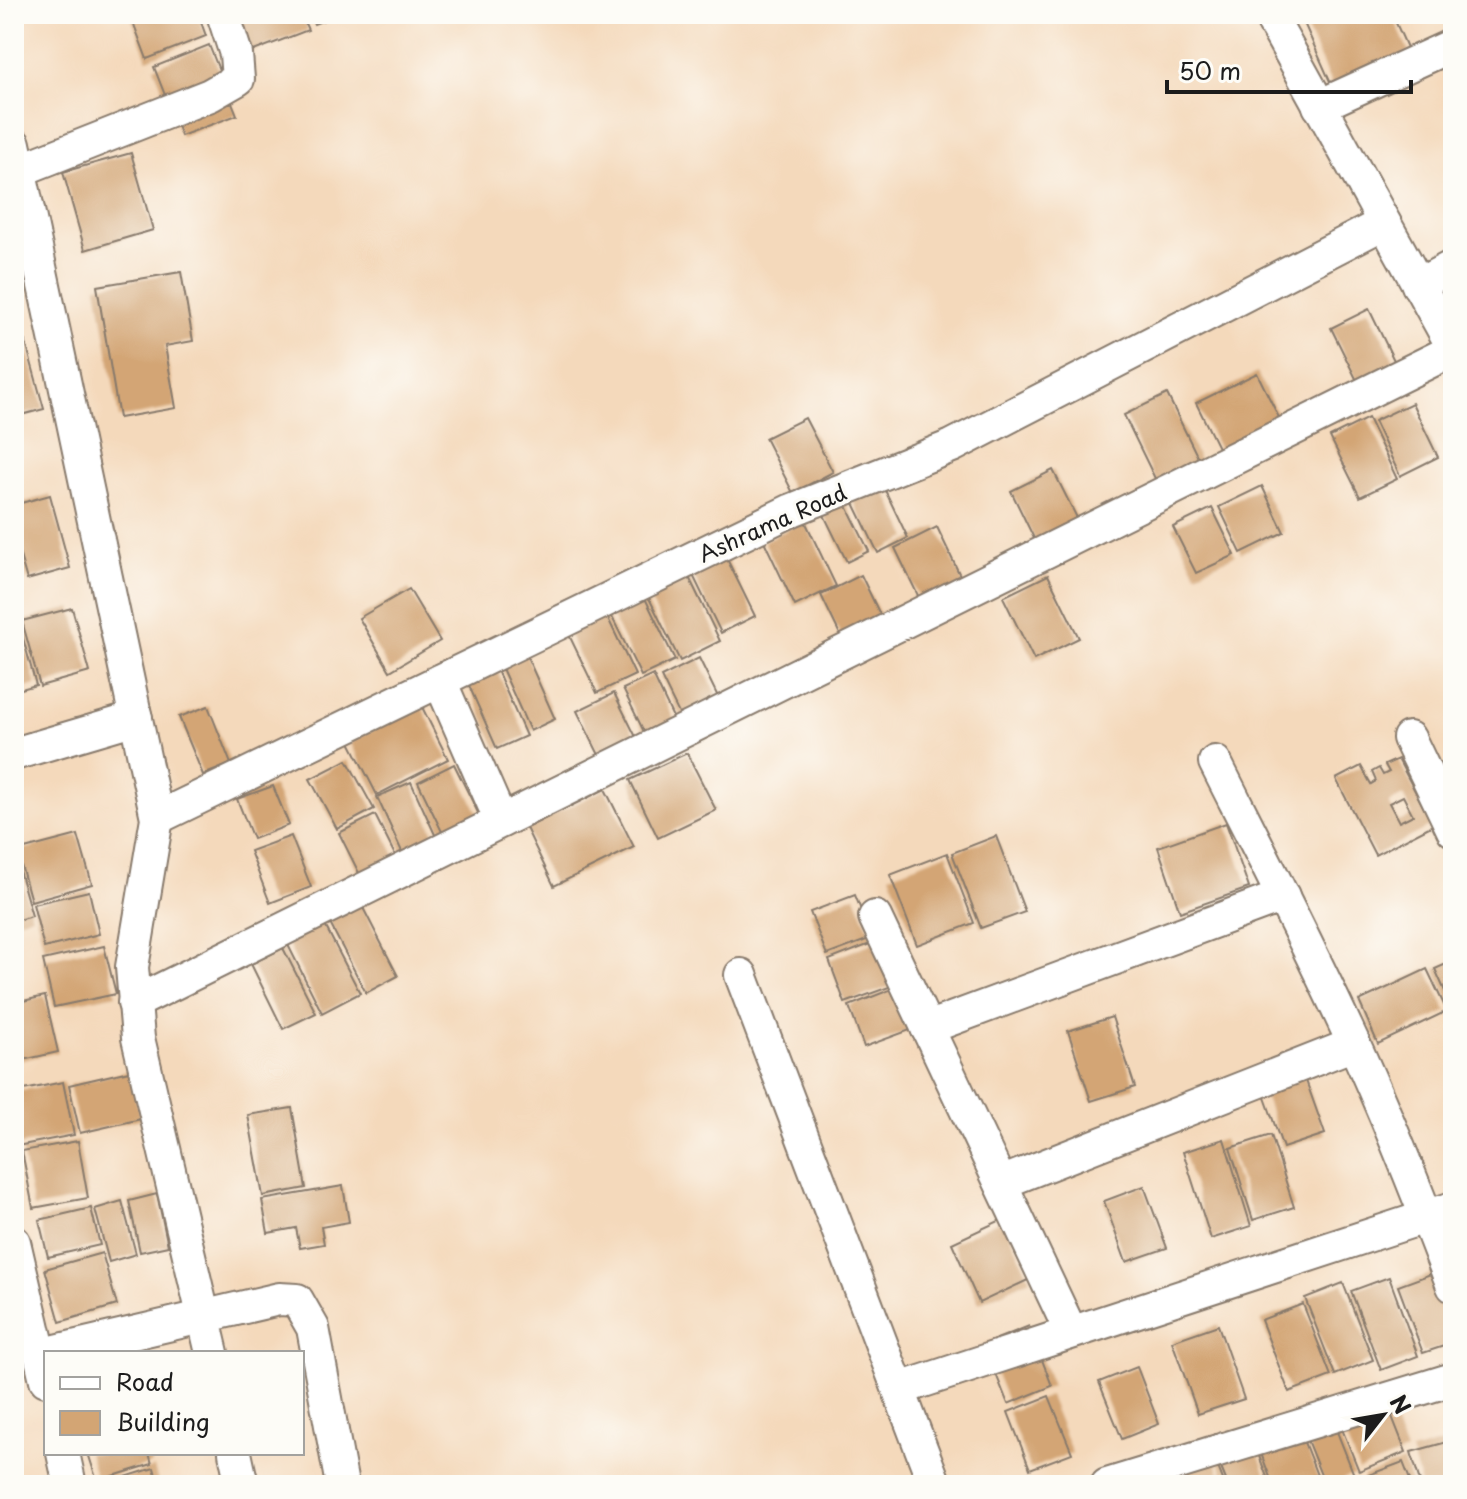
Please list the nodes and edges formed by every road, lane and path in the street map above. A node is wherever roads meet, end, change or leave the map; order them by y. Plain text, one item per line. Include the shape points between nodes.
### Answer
1 (223, 14) edge
2 (1269, 14) edge
3 (1453, 45) edge
4 (1319, 106) junction
5 (17, 157) edge
6 (1384, 223) junction
7 (1453, 266) edge
8 (1418, 285) junction
9 (1453, 348) edge
10 (440, 681) junction
11 (136, 718) junction
12 (1409, 738) dead end
13 (14, 754) edge
14 (1215, 762) dead end
15 (157, 818) junction
16 (501, 821) junction
17 (1453, 830) edge
18 (1283, 896) junction
19 (875, 917) dead end
20 (741, 975) dead end
21 (134, 1003) junction
22 (927, 1028) junction
23 (1354, 1044) junction
24 (1001, 1183) junction
25 (1440, 1213) edge
26 (14, 1242) edge
27 (1453, 1286) edge
28 (203, 1315) junction
29 (1071, 1332) junction
30 (72, 1351) edge
31 (212, 1351) edge
32 (39, 1360) edge
33 (1453, 1379) edge
34 (899, 1389) junction
35 (63, 1455) edge
36 (235, 1455) edge
37 (70, 1485) edge
38 (242, 1485) edge
39 (342, 1485) edge
40 (935, 1485) edge
41 (1107, 1485) edge

1 - 5 street via 238,79 210,95
2 - 4 street
3 - 4 street
4 - 6 street
5 - 11 street
6 - 8 street
6 - 10 street, Ashrama Road via 952,446 792,510
7 - 8 street
8 - 9 street
9 - 16 street
10 - 15 street, Ashrama Road
10 - 16 street
11 - 13 street
11 - 15 street
12 - 17 street
14 - 18 street
15 - 21 street via 132,967
16 - 21 street
18 - 22 street
18 - 23 street
19 - 22 street
20 - 34 street
21 - 28 street
22 - 24 street
23 - 24 street
23 - 25 street
24 - 29 street
25 - 27 street
25 - 29 street
26 - 32 street
28 - 30 street
28 - 31 street
28 - 39 street via 297,1300 313,1328
29 - 34 street
33 - 41 street
34 - 40 street
35 - 37 street
36 - 38 street

